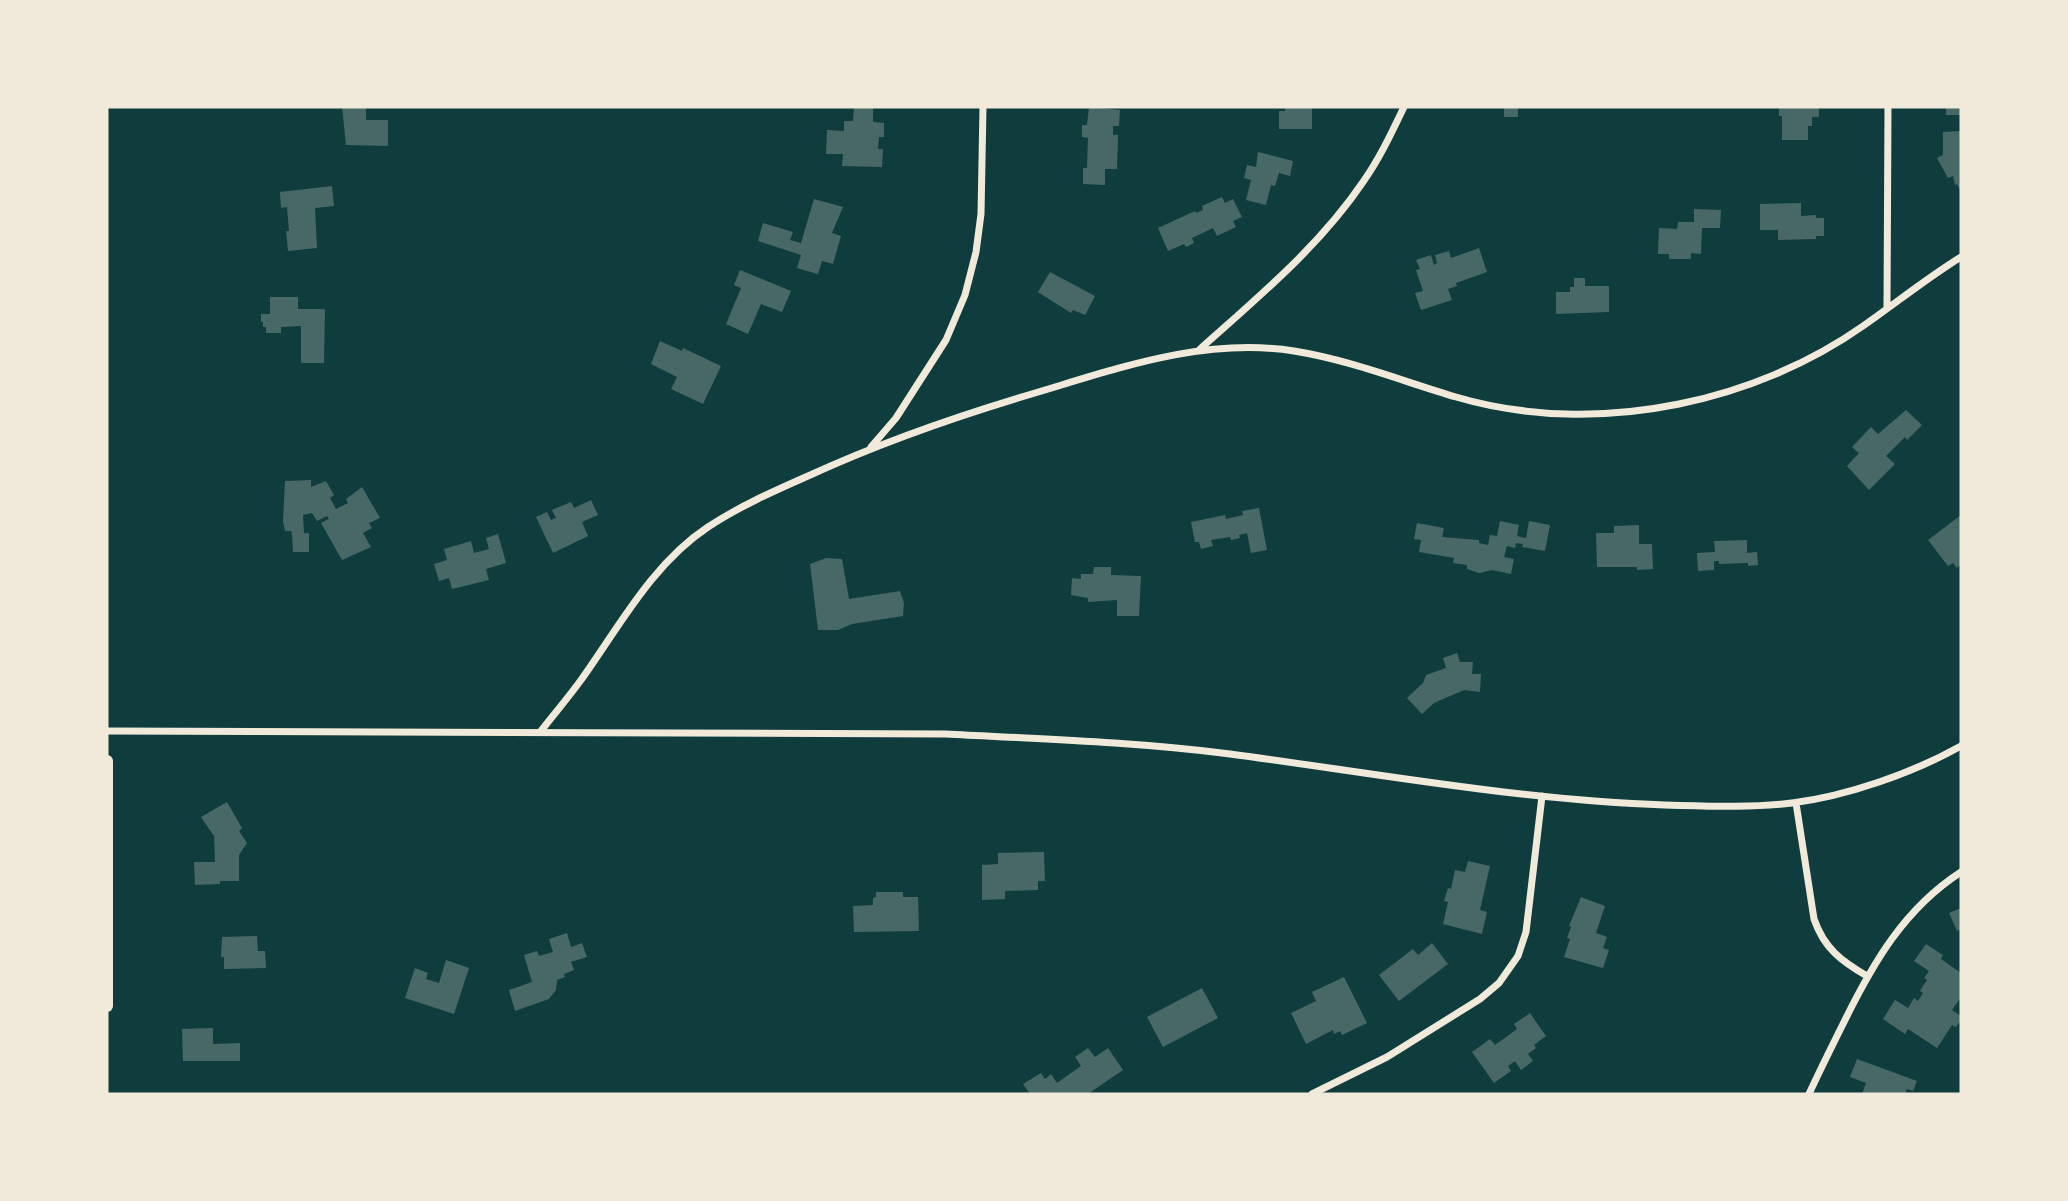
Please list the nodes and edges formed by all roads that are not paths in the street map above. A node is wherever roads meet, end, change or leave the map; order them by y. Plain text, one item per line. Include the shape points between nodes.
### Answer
1 (983, 107) edge
2 (1404, 107) edge
3 (1888, 107) edge
4 (1961, 257) edge
5 (1887, 306) junction
6 (1198, 351) junction
7 (870, 447) junction
8 (107, 731) edge
9 (541, 731) junction
10 (1961, 746) edge
11 (107, 761) edge
12 (1542, 796) junction
13 (1796, 803) junction
14 (1961, 872) edge
15 (1867, 976) junction
16 (107, 1006) edge
17 (1312, 1094) edge
18 (1809, 1094) edge

1 - 7 street via 981,214 965,295 946,340 896,418
2 - 6 street via 1366,179 1337,216 1281,276
3 - 5 street
4 - 5 street
5 - 6 street via 1826,349 1774,374 1701,399 1620,413 1550,414 1473,402 1347,362 1291,351
6 - 7 street via 1074,381
7 - 9 street via 757,499 689,542 641,593
8 - 9 street
9 - 12 street via 1054,739 1228,754
10 - 13 street via 1888,778
11 - 16 street
12 - 13 street via 1705,806
12 - 17 street via 1526,932 1518,956 1499,983 1387,1057
13 - 15 street via 1818,931 1834,954
14 - 15 street via 1916,909 1886,944
15 - 18 street

